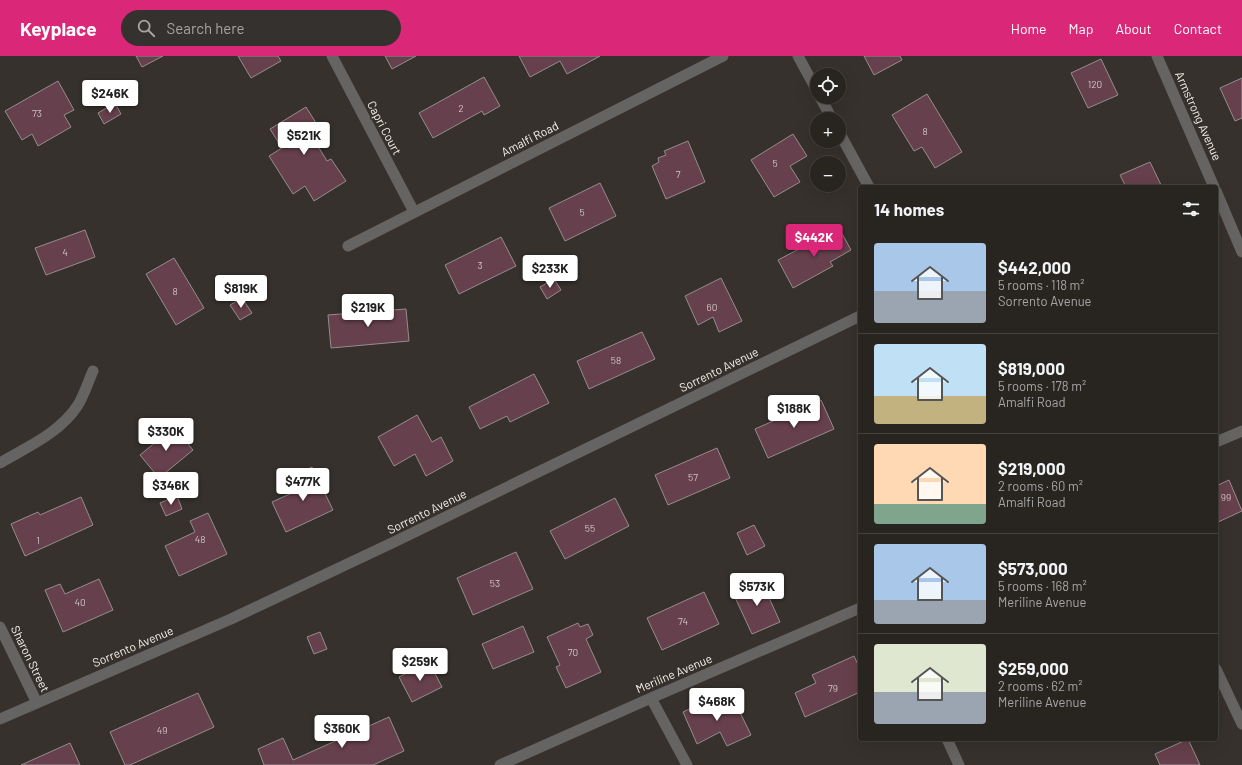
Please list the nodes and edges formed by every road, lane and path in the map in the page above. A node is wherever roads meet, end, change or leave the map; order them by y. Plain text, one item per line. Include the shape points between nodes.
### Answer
1 (332, 56) edge
2 (723, 56) edge
3 (798, 56) edge
4 (1157, 56) edge
5 (810, 78) edge
6 (846, 145) edge
7 (868, 185) edge
8 (1213, 185) edge
9 (1218, 196) edge
10 (414, 212) junction
11 (348, 246) dead end
12 (1242, 252) edge
13 (858, 317) edge
14 (93, 371) dead end
15 (1242, 431) edge
16 (1218, 441) edge
17 (0, 463) edge
18 (858, 609) edge
19 (0, 627) edge
20 (1218, 673) edge
21 (651, 698) junction
22 (37, 703) junction
23 (0, 719) edge
24 (1242, 724) edge
25 (948, 741) edge
26 (500, 765) edge
27 (687, 765) edge
28 (959, 765) edge

1 - 10 street, Capri Court
2 - 10 street, Amalfi Road
3 - 5 street
4 - 8 street, Armstrong Avenue
6 - 7 street
9 - 12 street
10 - 11 street, Amalfi Road
13 - 22 street, Sorrento Avenue via 380,549
14 - 17 street via 78,404 65,421
15 - 16 street
18 - 21 street, Meriline Avenue
19 - 22 street, Sharon Street
20 - 24 street
21 - 26 street, Meriline Avenue
21 - 27 street
22 - 23 street, Sorrento Avenue
25 - 28 street

